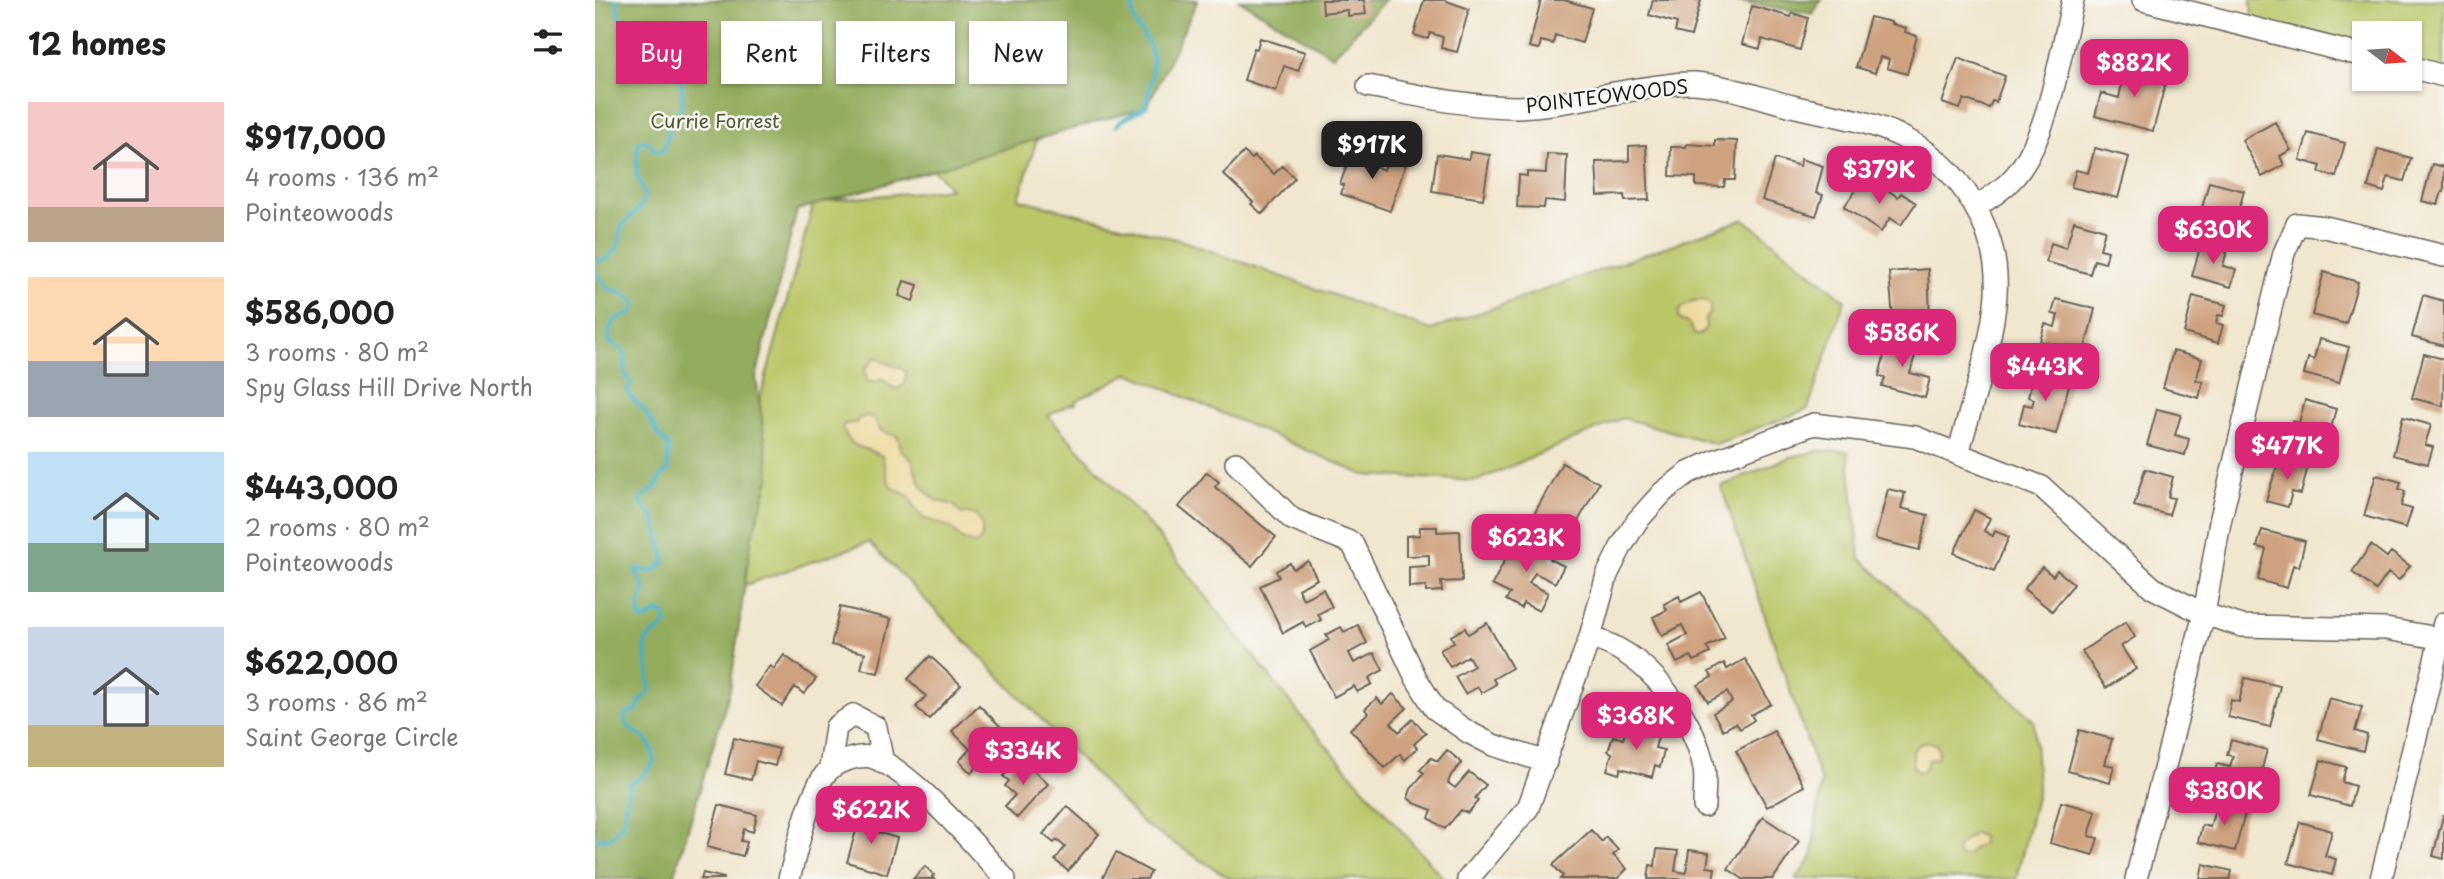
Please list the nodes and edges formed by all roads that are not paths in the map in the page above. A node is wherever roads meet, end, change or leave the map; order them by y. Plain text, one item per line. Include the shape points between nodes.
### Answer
1 (2073, 0) edge
2 (2143, 0) edge
3 (2352, 53) edge
4 (2422, 70) edge
5 (2444, 76) edge
6 (1368, 86) dead end
7 (1977, 206) junction
8 (2444, 256) edge
9 (1958, 454) junction
10 (1236, 463) dead end
11 (2204, 614) junction
12 (2442, 633) edge
13 (1590, 637) junction
14 (1546, 762) junction
15 (883, 763) junction
16 (830, 768) junction
17 (1704, 806) dead end
18 (789, 879) edge
19 (1006, 879) edge
20 (1468, 879) edge
21 (2136, 879) edge
22 (2381, 879) edge

1 - 7 street via 2035,145 2014,177
2 - 3 street
4 - 5 street
6 - 7 street, POINTEOWOODS via 1513,107 1693,83 1726,89 1904,138 1949,171
7 - 9 street, POINTEOWOODS via 1989,235 1997,292
8 - 11 street via 2297,224 2284,253 2220,522
9 - 11 street via 2042,486 2153,588
9 - 13 street via 1915,437 1814,424 1688,473 1663,492 1621,547 1607,575
10 - 14 street via 1292,519 1352,544 1435,709 1493,745
11 - 12 street via 2242,626
11 - 21 street
12 - 22 street
13 - 14 street
13 - 17 street via 1635,660 1669,694 1689,728 1704,768
14 - 20 street via 1528,808
15 - 16 street via 869,756
15 - 16 street via 876,727 853,715 836,727
15 - 19 street via 910,781
16 - 18 street via 817,787

